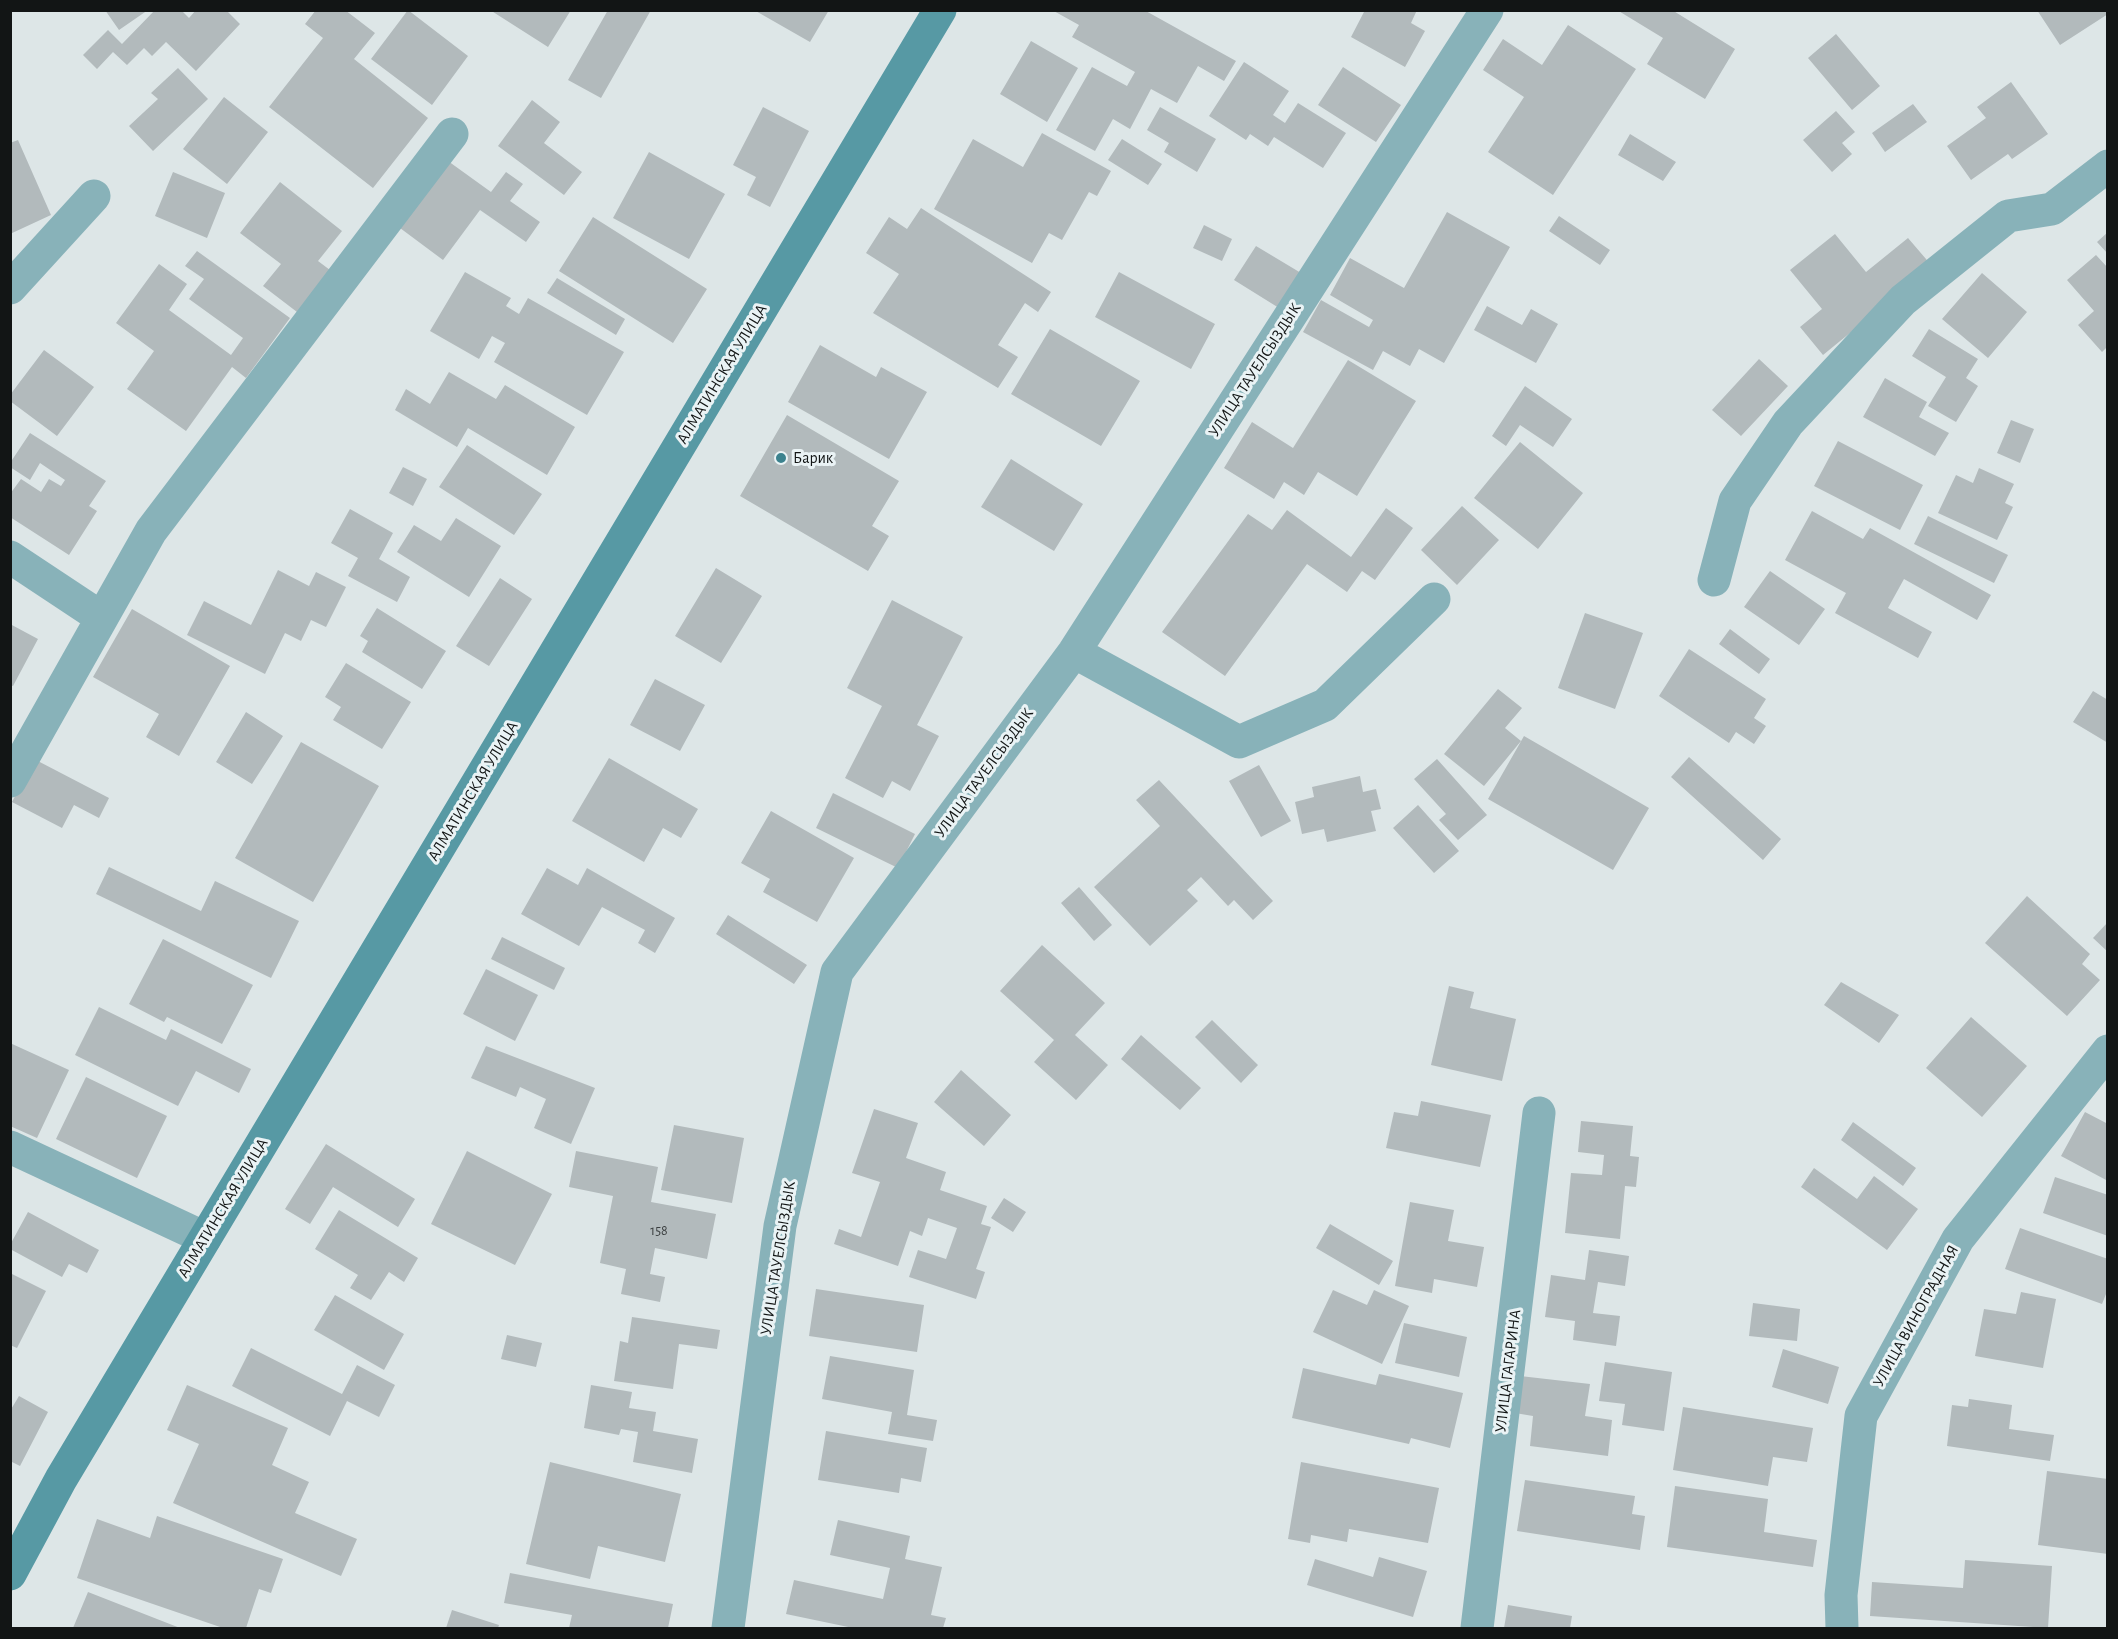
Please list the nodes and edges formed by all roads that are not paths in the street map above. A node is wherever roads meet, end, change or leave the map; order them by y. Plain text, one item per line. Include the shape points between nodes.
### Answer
1 (940, 10) edge
2 (1487, 10) edge
3 (452, 134) dead end
4 (2108, 166) edge
5 (94, 196) dead end
6 (10, 288) edge
7 (10, 557) edge
8 (1714, 580) dead end
9 (1434, 599) dead end
10 (102, 618) junction
11 (1074, 652) junction
12 (10, 781) edge
13 (2108, 1051) edge
14 (1539, 1113) dead end
15 (10, 1147) edge
16 (205, 1238) junction
17 (10, 1574) edge
18 (728, 1629) edge
19 (1477, 1629) edge
20 (1842, 1629) edge

1 - 16 main road, АЛМАТИНСКАЯ УЛИЦА
2 - 11 street, УЛИЦА ТАУЕЛСЫЗДЫК
3 - 10 street via 151,531
4 - 8 street via 2052,209 2008,216 1903,300 1788,423 1748,481 1735,501
5 - 6 street
7 - 10 street
9 - 11 street via 1325,705 1239,742
10 - 12 street
11 - 18 street, УЛИЦА ТАУЕЛСЫЗДЫК via 837,972 780,1226
13 - 20 street, УЛИЦА ВИНОГРАДНАЯ via 1958,1239 1861,1416 1841,1595
14 - 19 street, УЛИЦА ГАГАРИНА
15 - 16 street
16 - 17 main road, АЛМАТИНСКАЯ УЛИЦА via 61,1479

